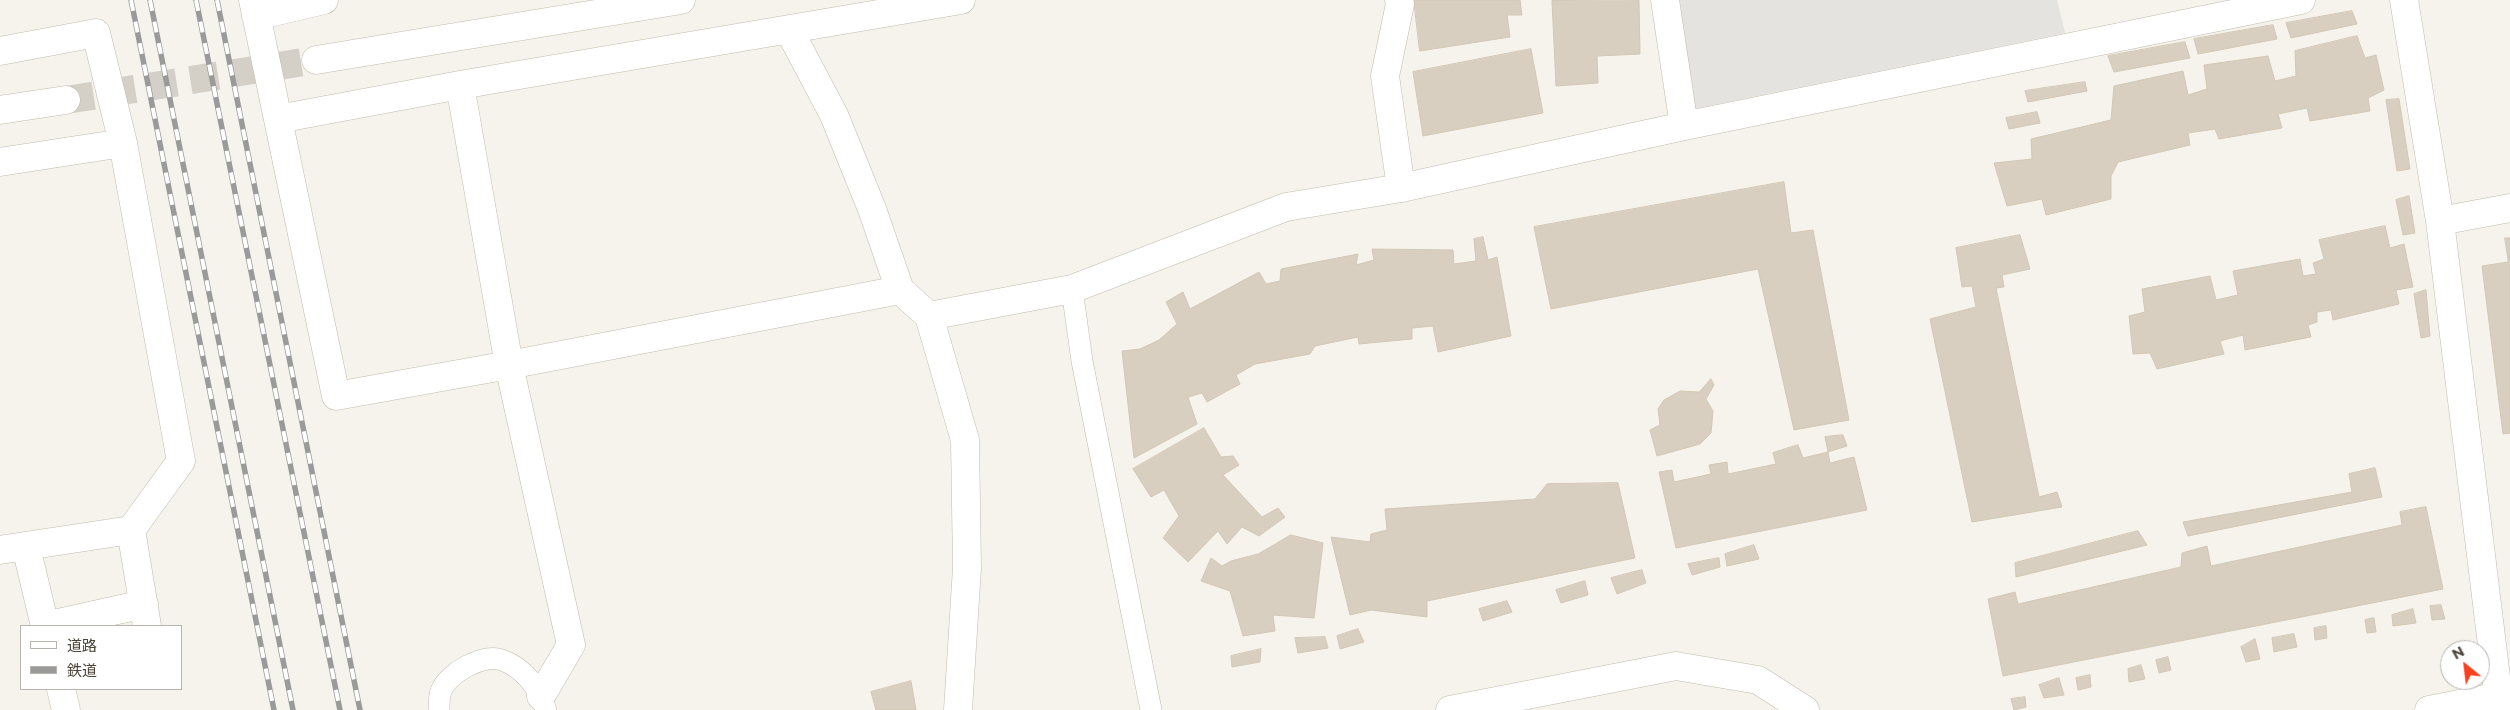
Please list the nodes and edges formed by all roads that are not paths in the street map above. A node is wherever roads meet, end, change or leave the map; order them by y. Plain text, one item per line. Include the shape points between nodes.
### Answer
1 (324, 0) edge
2 (681, 0) edge
3 (961, 0) edge
4 (1399, 0) edge
5 (1665, 0) edge
6 (2300, 0) edge
7 (2404, 0) edge
8 (254, 8) edge
9 (789, 30) junction
10 (0, 50) edge
11 (316, 60) tunnel mouth
12 (460, 85) junction
13 (66, 100) tunnel mouth
14 (0, 110) edge
15 (278, 119) junction
16 (1684, 126) junction
17 (124, 143) junction
18 (0, 162) edge
19 (1401, 188) junction
20 (2510, 208) edge
21 (2440, 221) junction
22 (1072, 289) junction
23 (900, 290) junction
24 (929, 316) junction
25 (509, 366) junction
26 (131, 530) junction
27 (13, 549) edge
28 (145, 615) edge
29 (45, 625) edge
30 (54, 625) edge
31 (2503, 700) edge
32 (544, 703) edge
33 (438, 710) edge
34 (958, 710) edge
35 (1151, 710) edge
36 (1450, 710) edge
37 (1805, 710) edge
38 (2429, 710) edge

1 - 8 street
2 - 11 street
3 - 9 street
4 - 19 street via 1385,76
5 - 16 street
6 - 16 street
7 - 21 street
8 - 15 street
9 - 12 street
9 - 23 street via 834,115
10 - 17 street via 96,33
12 - 15 street
12 - 25 street
13 - 14 street
15 - 25 street via 336,396
16 - 19 street
17 - 18 street
17 - 26 street via 181,461
19 - 22 street via 1286,207
20 - 21 street
21 - 31 street
22 - 24 street
22 - 35 lane via 1082,361
23 - 24 street
23 - 25 street
24 - 34 street via 964,440 967,568
25 - 32 street via 571,645
26 - 27 street
26 - 28 street
27 - 29 street
28 - 30 street
31 - 38 street
32 - 33 lane via 523,672 500,659 478,660 455,672 441,690
36 - 37 street via 1676,666 1758,680

